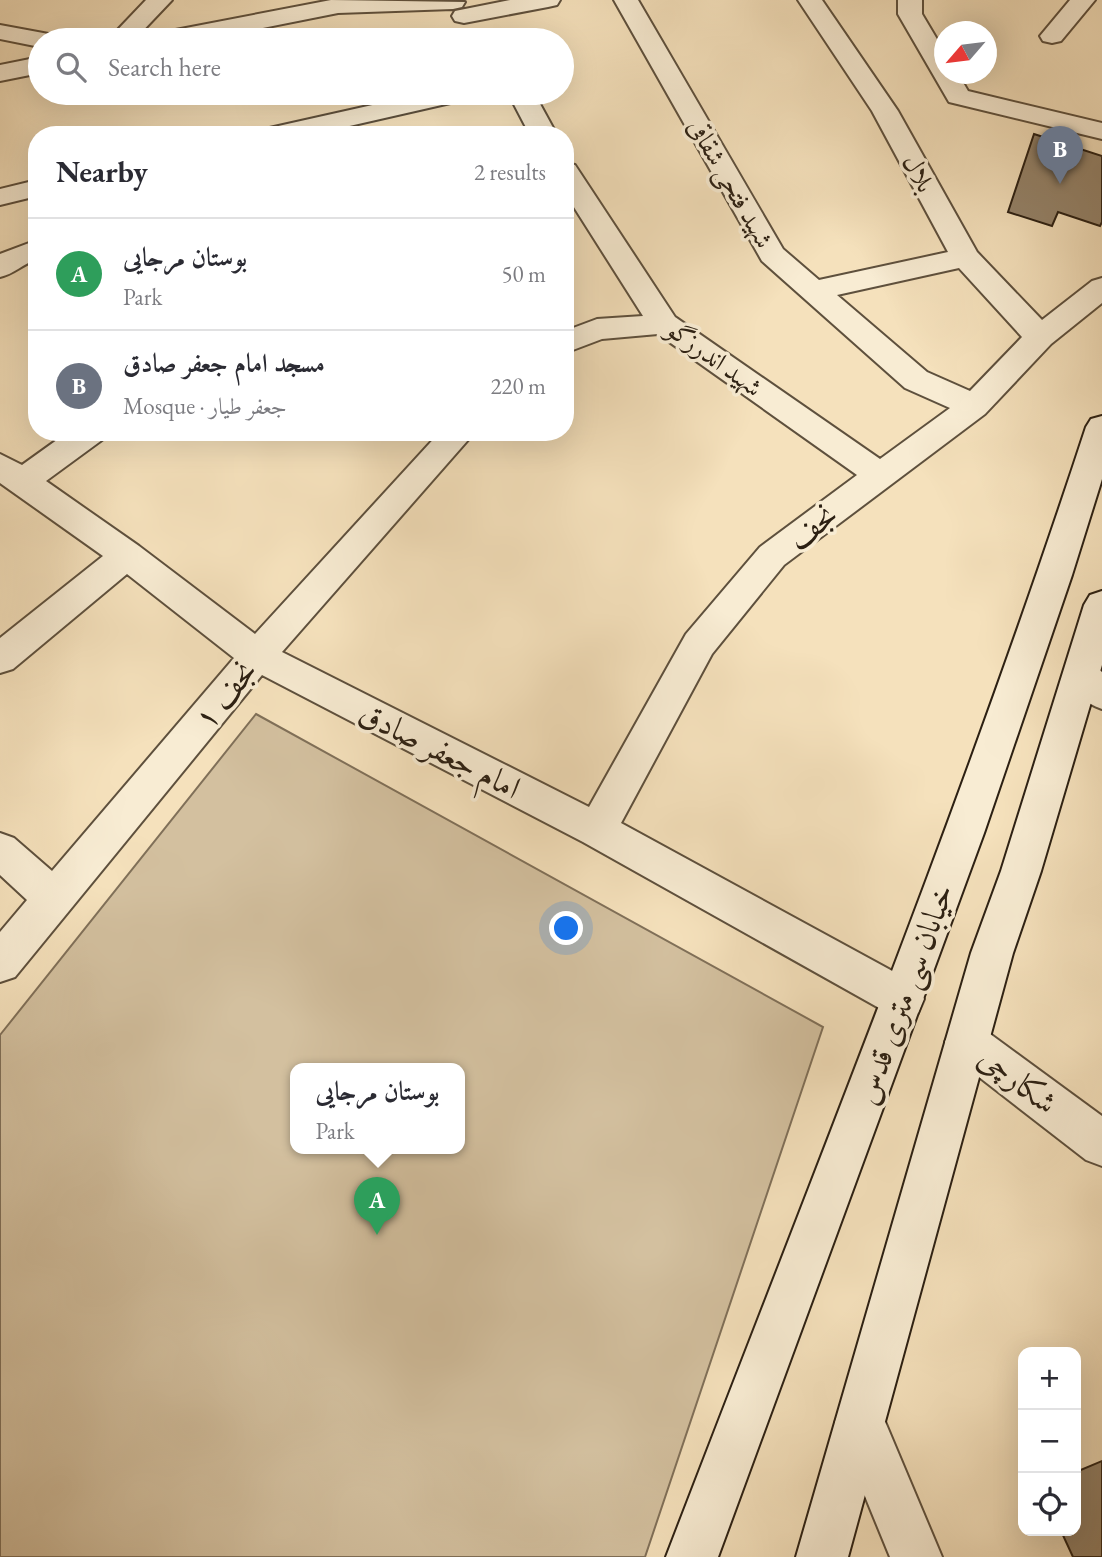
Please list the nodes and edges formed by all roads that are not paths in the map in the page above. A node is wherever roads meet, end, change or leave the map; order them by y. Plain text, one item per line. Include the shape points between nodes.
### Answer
1 (160, 0) edge
2 (548, 0) edge
3 (626, 0) edge
4 (810, 0) edge
5 (910, 0) edge
6 (1083, 0) edge
7 (337, 3) edge
8 (457, 6) edge
9 (132, 28) edge
10 (221, 28) edge
11 (474, 28) edge
12 (0, 32) edge
13 (1052, 36) dead end
14 (28, 37) edge
15 (28, 67) edge
16 (0, 73) edge
17 (406, 105) edge
18 (528, 105) edge
19 (314, 126) edge
20 (539, 126) edge
21 (1102, 131) edge
22 (28, 190) edge
23 (574, 191) edge
24 (0, 197) edge
25 (28, 252) edge
26 (965, 257) junction
27 (0, 268) edge
28 (1102, 288) edge
29 (814, 291) junction
30 (664, 324) junction
31 (1040, 337) junction
32 (574, 339) edge
33 (974, 406) junction
34 (1102, 427) edge
35 (74, 441) edge
36 (451, 441) edge
37 (12, 473) edge
38 (879, 474) junction
39 (127, 555) junction
40 (1102, 605) edge
41 (257, 656) junction
42 (0, 659) edge
43 (1091, 685) edge
44 (597, 830) junction
45 (0, 850) edge
46 (53, 898) junction
47 (0, 963) edge
48 (903, 999) junction
49 (967, 1042) junction
50 (1102, 1144) edge
51 (860, 1423) junction
52 (692, 1557) edge
53 (822, 1557) edge
54 (916, 1557) edge

1 - 9 street
2 - 8 street
3 - 29 street, شهید فتحی شقاقی via 772,255
4 - 26 street, بلال via 885,111
5 - 21 street via 909,14 958,96
6 - 13 street
7 - 8 street
7 - 10 street
8 - 11 street
12 - 14 street
15 - 16 street
17 - 19 street
18 - 20 street
22 - 24 street
23 - 30 street, شهید اندرزگو
25 - 27 street
26 - 29 street
26 - 31 street, بلال
28 - 31 street, نجف
29 - 33 street, شهید فتحی شقاقی via 916,380
30 - 32 street via 597,329
30 - 38 street, شهید اندرزگو
31 - 33 street, نجف
33 - 38 street, نجف
34 - 48 street, خیابان سی متری قدس via 1055,575
35 - 37 street
36 - 41 street, نجف ۱
37 - 39 street, امام جعفر صادق
38 - 44 street, نجف via 772,556 699,644
39 - 41 street, امام جعفر صادق
39 - 42 street
40 - 43 street
41 - 44 street, امام جعفر صادق
41 - 46 street, نجف ۱
43 - 49 street via 992,953
44 - 48 street, امام جعفر صادق
45 - 46 street
46 - 47 street, نجف ۱
48 - 52 street, خیابان سی متری قدس
49 - 50 street, شکارچی
49 - 51 street
51 - 53 street
51 - 54 street

